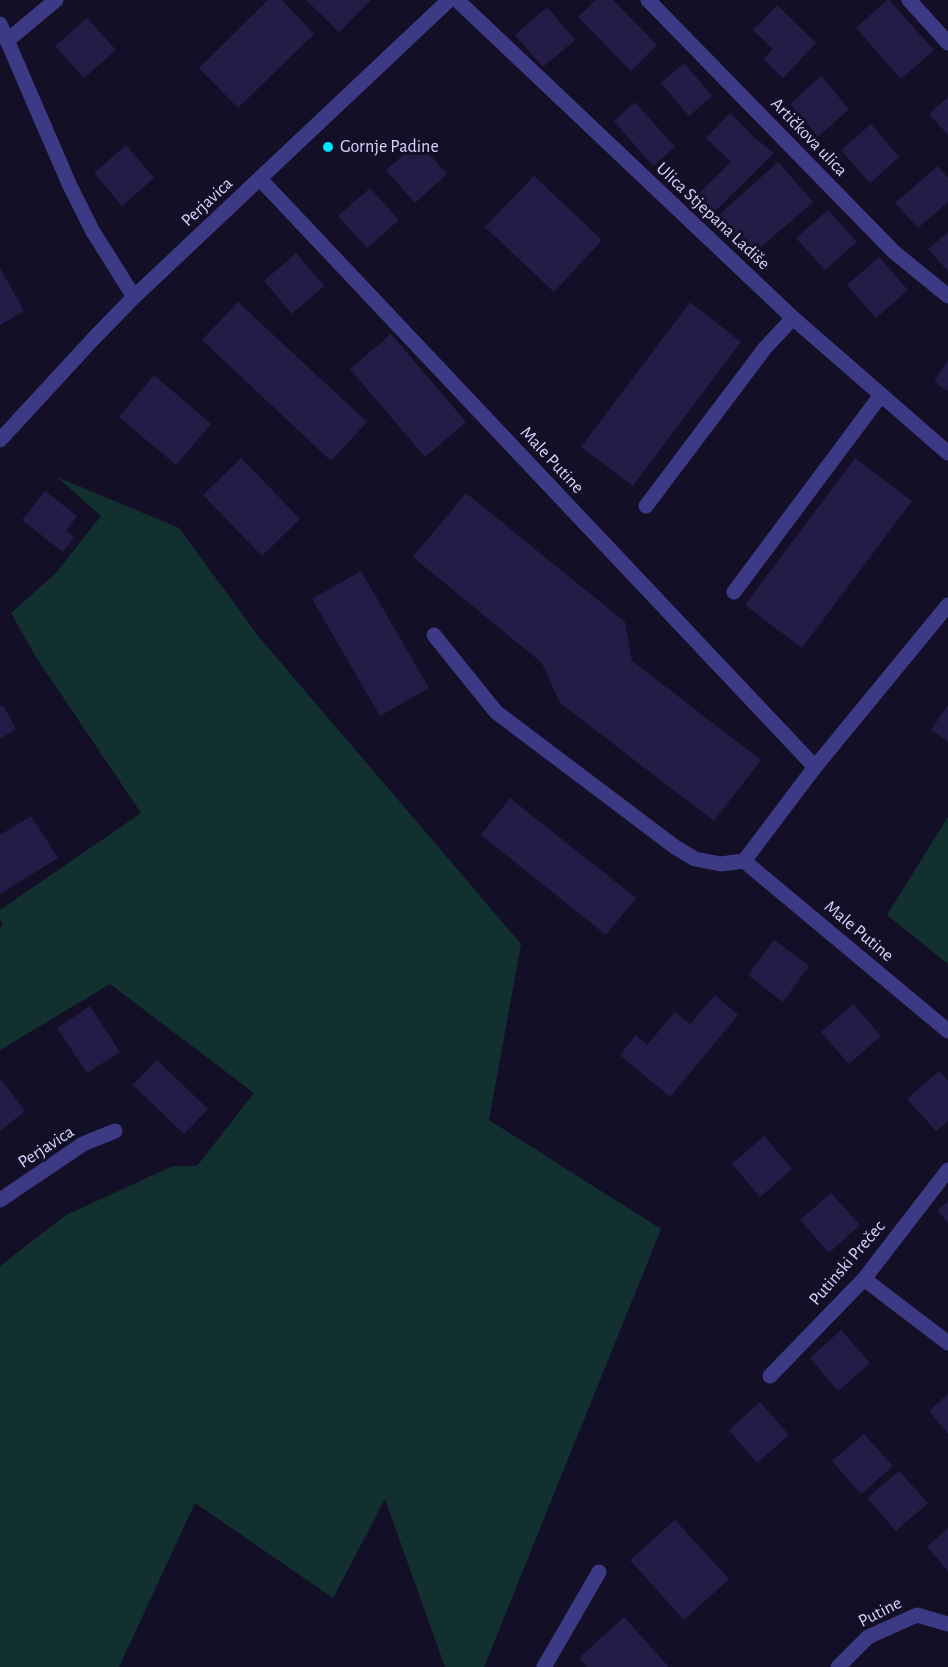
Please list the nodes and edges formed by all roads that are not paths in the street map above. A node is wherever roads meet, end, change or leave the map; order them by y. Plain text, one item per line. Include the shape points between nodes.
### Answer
1 (56, 0) edge
2 (449, 0) edge
3 (457, 0) edge
4 (648, 0) edge
5 (909, 0) edge
6 (0, 24) edge
7 (8, 40) junction
8 (948, 43) edge
9 (260, 179) junction
10 (948, 296) edge
11 (134, 297) junction
12 (793, 318) junction
13 (881, 395) junction
14 (0, 440) edge
15 (948, 453) edge
16 (646, 506) dead end
17 (734, 592) dead end
18 (948, 605) edge
19 (434, 635) dead end
20 (815, 767) junction
21 (744, 861) junction
22 (948, 1031) edge
23 (115, 1131) dead end
24 (948, 1170) edge
25 (0, 1200) edge
26 (864, 1279) junction
27 (948, 1342) edge
28 (770, 1376) dead end
29 (599, 1572) dead end
30 (948, 1624) edge
31 (544, 1667) edge
32 (838, 1667) edge

1 - 7 street
2 - 9 street, Perjavica
3 - 12 street, Ulica Stjepana Ladiše
4 - 10 street, Artičkova ulica via 894,252
5 - 8 street
6 - 7 street
7 - 11 street via 70,186
9 - 11 street, Perjavica
9 - 20 street, Male Putine
11 - 14 street, Perjavica
12 - 13 street, Ulica Stjepana Ladiše
12 - 16 street via 765,348
13 - 15 street, Ulica Stjepana Ladiše
13 - 17 street
18 - 20 street
19 - 21 street via 496,712 675,847 695,859 721,864
20 - 21 street
21 - 22 street, Male Putine
23 - 25 street, Perjavica via 83,1144
24 - 26 street, Putinski Prečec
26 - 27 street, Putinski Prečec
26 - 28 street, Putinski Prečec
29 - 31 street
30 - 32 street, Putine via 917,1615 868,1637

